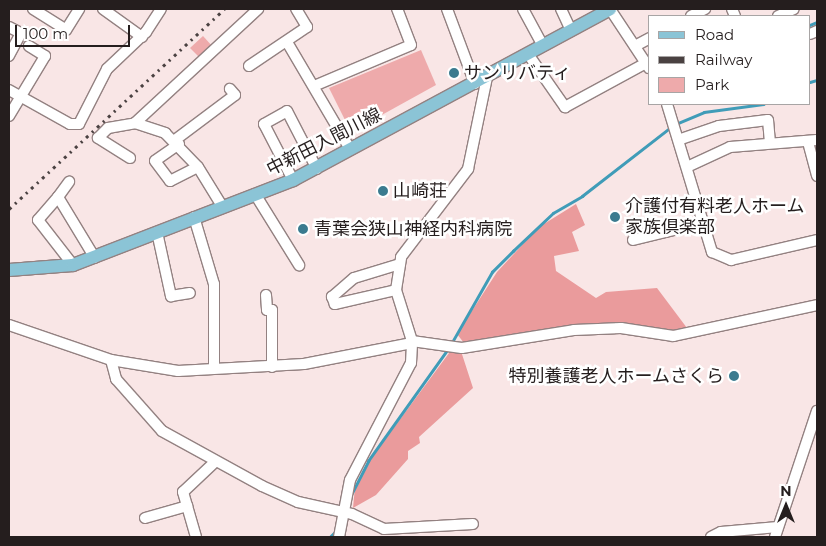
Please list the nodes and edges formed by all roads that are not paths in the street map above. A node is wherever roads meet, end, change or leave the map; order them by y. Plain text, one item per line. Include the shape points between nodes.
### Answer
1 (33, 9) edge
2 (79, 9) edge
3 (103, 9) edge
4 (161, 9) edge
5 (258, 9) edge
6 (296, 9) edge
7 (397, 9) edge
8 (447, 9) edge
9 (523, 9) edge
10 (561, 9) edge
11 (610, 9) edge
12 (705, 9) edge
13 (795, 9) edge
14 (693, 15) edge
15 (780, 15) edge
16 (9, 27) edge
17 (571, 30) junction
18 (142, 37) junction
19 (648, 39) edge
20 (288, 42) junction
21 (29, 46) dead end
22 (543, 46) junction
23 (635, 46) junction
24 (528, 54) junction
25 (9, 56) edge
26 (250, 66) dead end
27 (648, 66) edge
28 (487, 77) junction
29 (475, 84) junction
30 (314, 86) junction
31 (230, 89) dead end
32 (9, 90) edge
33 (21, 97) junction
34 (667, 105) edge
35 (9, 116) edge
36 (135, 123) junction
37 (681, 139) junction
38 (812, 141) edge
39 (177, 142) junction
40 (770, 142) junction
41 (350, 149) junction
42 (130, 158) dead end
43 (815, 160) edge
44 (198, 167) junction
45 (687, 167) junction
46 (317, 169) junction
47 (817, 176) edge
48 (294, 180) junction
49 (69, 182) dead end
50 (255, 194) junction
51 (58, 197) junction
52 (222, 206) junction
53 (194, 217) junction
54 (703, 224) junction
55 (157, 232) junction
56 (633, 240) dead end
57 (817, 240) edge
58 (95, 258) junction
59 (400, 264) junction
60 (73, 265) junction
61 (298, 265) dead end
62 (9, 270) edge
63 (396, 290) junction
64 (190, 293) dead end
65 (266, 295) dead end
66 (817, 305) edge
67 (9, 325) edge
68 (412, 342) junction
69 (111, 360) junction
70 (214, 366) junction
71 (272, 367) junction
72 (817, 412) edge
73 (216, 461) junction
74 (187, 506) junction
75 (342, 510) junction
76 (145, 518) dead end
77 (473, 524) dead end
78 (778, 527) junction
79 (382, 533) edge
80 (196, 537) edge
81 (339, 537) edge
82 (711, 537) edge
83 (774, 537) edge

1 - 2 street via 66,30
3 - 18 street
4 - 18 street
5 - 36 street
6 - 20 street via 307,27
7 - 30 street via 411,45
8 - 29 street
9 - 22 street
10 - 17 street
11 - 17 main road, 中新田入間川線
11 - 23 street
12 - 14 street
13 - 15 street
16 - 25 street via 21,33
17 - 22 main road, 中新田入間川線
18 - 33 street via 107,69 79,124 70,124
19 - 23 street
20 - 26 street
20 - 30 street
21 - 33 street via 45,56
22 - 24 main road, 中新田入間川線
23 - 27 street
24 - 27 street via 565,107
24 - 28 main road, 中新田入間川線
28 - 29 main road, 中新田入間川線
28 - 59 street via 468,169 409,244
29 - 41 main road, 中新田入間川線
30 - 41 street
31 - 39 street via 235,95
32 - 33 street
33 - 35 street
34 - 37 street
36 - 39 street
36 - 42 street via 108,128 98,138
37 - 40 street via 719,126 768,120
37 - 45 street
38 - 40 street
38 - 43 street
39 - 44 street
39 - 44 street via 155,160 170,181
40 - 45 street via 730,147
41 - 46 main road, 中新田入間川線
43 - 47 street
44 - 52 street
45 - 54 street
46 - 48 main road, 中新田入間川線
46 - 48 street via 287,111 264,124
48 - 50 main road, 中新田入間川線
49 - 51 street
50 - 52 main road, 中新田入間川線
50 - 61 street
51 - 58 street
51 - 60 street via 38,220
52 - 53 main road, 中新田入間川線
53 - 55 main road, 中新田入間川線
53 - 70 street via 214,284
54 - 56 street
54 - 57 street via 712,252 726,260
55 - 58 main road, 中新田入間川線
55 - 64 street via 171,296
58 - 60 main road, 中新田入間川線
59 - 63 street
59 - 63 street via 354,278 332,297 334,304
60 - 62 main road, 中新田入間川線
63 - 68 street
65 - 71 street via 267,310 272,310
66 - 68 street via 674,336 621,328 574,330 462,348
67 - 69 street
68 - 71 street
68 - 75 street via 406,380 350,480
69 - 70 street via 178,370
69 - 73 street via 116,378 162,431
70 - 71 street
72 - 78 street
73 - 74 street via 183,492
73 - 75 street via 298,502
74 - 76 street
74 - 80 street
75 - 79 street
75 - 81 street
77 - 79 street
78 - 82 street via 721,532
78 - 83 street

